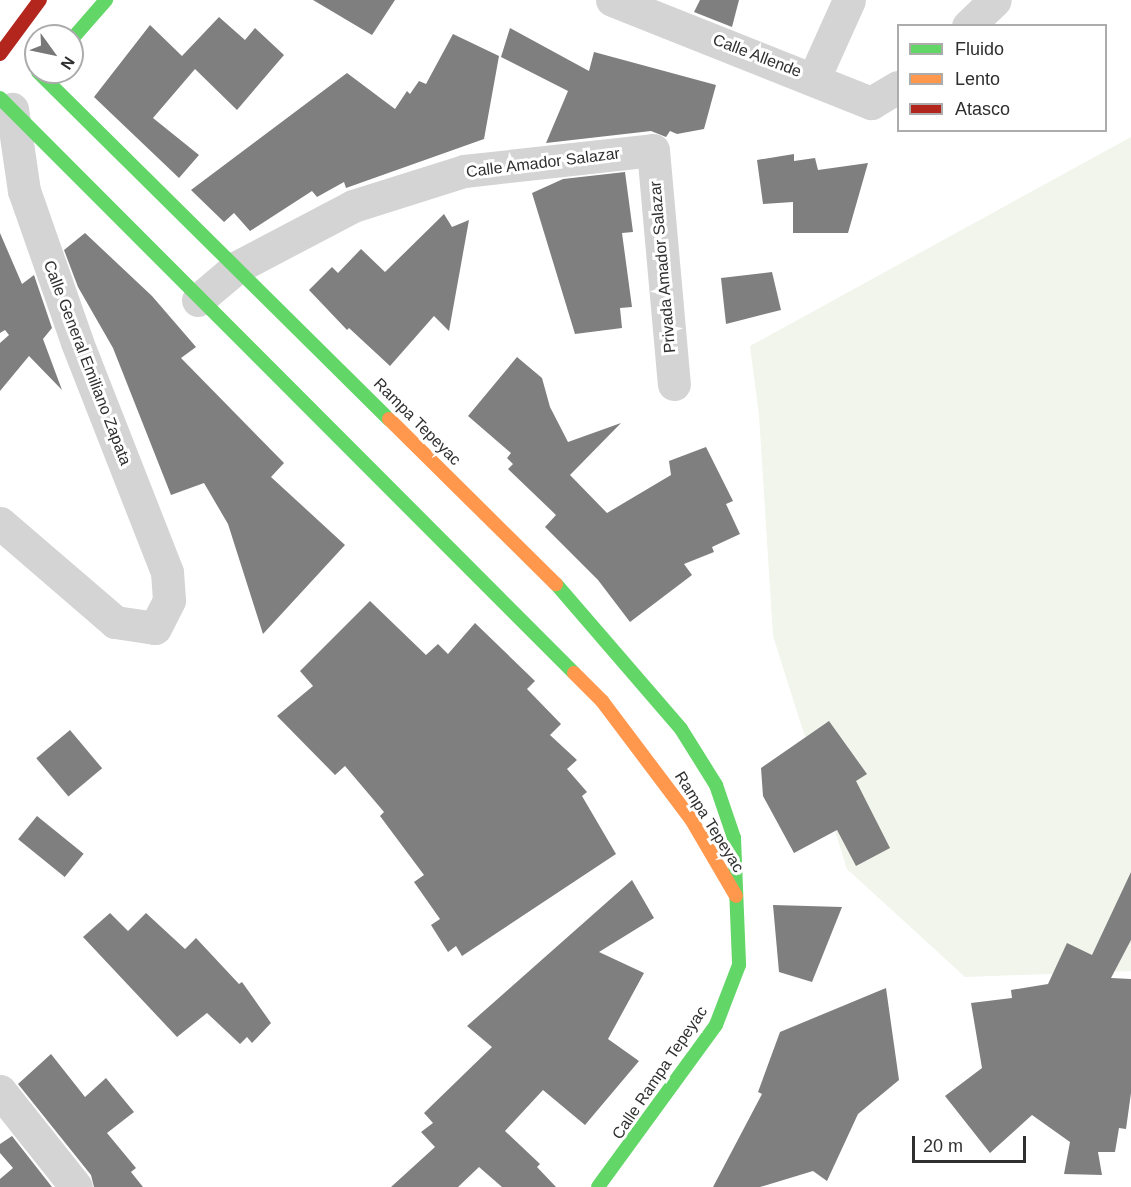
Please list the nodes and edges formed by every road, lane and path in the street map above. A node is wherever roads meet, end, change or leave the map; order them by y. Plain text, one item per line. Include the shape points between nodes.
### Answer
1 (40, 0) edge
2 (106, 0) edge
3 (612, 0) edge
4 (849, 0) edge
5 (995, 0) edge
6 (970, 24) edge
7 (84, 25) edge
8 (2, 46) edge
9 (24, 61) edge
10 (814, 78) junction
11 (24, 82) edge
12 (50, 84) edge
13 (897, 88) edge
14 (4, 107) edge
15 (652, 150) joint
16 (237, 267) junction
17 (198, 300) junction
18 (674, 384) dead end
19 (0, 522) edge
20 (737, 898) junction
21 (0, 1091) edge
22 (76, 1187) edge
23 (598, 1187) edge

1 - 8 main road
2 - 7 main road
3 - 10 street, Calle Allende
4 - 10 street
5 - 6 street
8 - 9 main road
10 - 13 street, Calle Allende via 871,103
11 - 14 street
12 - 16 main road, Rampa Tepeyac
14 - 17 main road, Rampa Tepeyac
14 - 19 street, Calle General Emiliano Zapata via 24,191 77,342 167,572 169,600 155,628 115,622
15 - 16 street, Calle Amador Salazar via 464,171 353,206
15 - 18 street, Privada Amador Salazar
16 - 17 street, Calle Amador Salazar
16 - 20 main road, Rampa Tepeyac via 565,593 681,729 716,785 734,838
17 - 20 main road, Rampa Tepeyac via 602,701 691,819
20 - 23 main road, Calle Rampa Tepeyac via 739,965 716,1025
21 - 22 street

